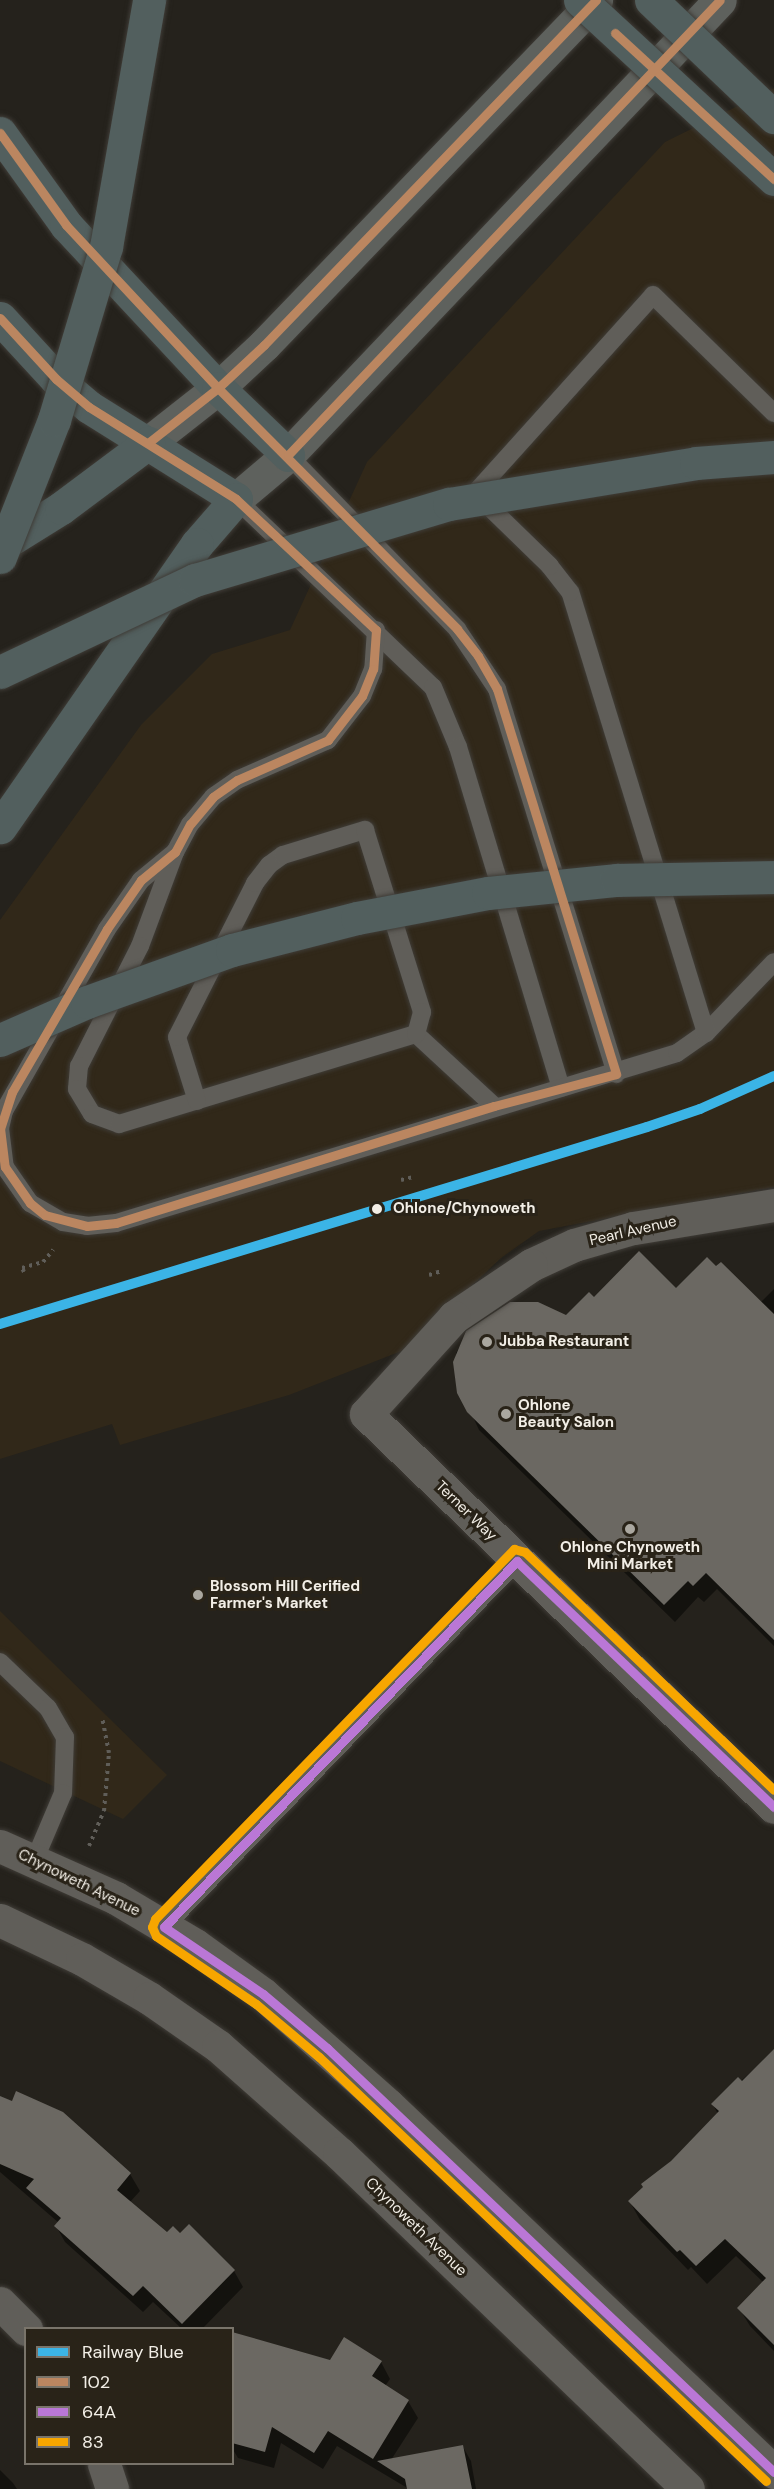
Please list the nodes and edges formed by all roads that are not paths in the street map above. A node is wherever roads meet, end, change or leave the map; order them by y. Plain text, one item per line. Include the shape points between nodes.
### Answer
1 (149, 0) edge
2 (580, 0) edge
3 (596, 0) edge
4 (651, 0) edge
5 (720, 0) edge
6 (774, 117) edge
7 (0, 133) edge
8 (774, 179) edge
9 (0, 318) edge
10 (218, 388) junction
11 (774, 413) edge
12 (148, 443) junction
13 (288, 455) junction
14 (774, 457) edge
15 (236, 499) junction
16 (0, 546) edge
17 (0, 557) edge
18 (376, 630) junction
19 (0, 672) edge
20 (0, 827) edge
21 (175, 852) junction
22 (774, 877) edge
23 (774, 962) edge
24 (706, 1033) junction
25 (416, 1034) junction
26 (0, 1040) edge
27 (616, 1074) junction
28 (561, 1088) junction
29 (197, 1101) junction
30 (494, 1106) junction
31 (774, 1205) edge
32 (366, 1414) joint
33 (517, 1561) junction
34 (0, 1662) edge
35 (774, 1807) edge
36 (0, 1846) edge
37 (35, 1859) junction
38 (0, 1920) edge
39 (164, 1927) junction
40 (0, 2304) edge
41 (24, 2327) edge
42 (105, 2465) edge
43 (774, 2472) edge
44 (112, 2489) edge
45 (688, 2489) edge

1 - 17 highway, bridge via 106,247 54,420
2 - 8 highway, bridge
3 - 10 main road
4 - 6 highway, bridge
5 - 13 main road
7 - 10 highway via 66,225
9 - 12 highway via 56,379 89,407
10 - 12 main road
10 - 13 highway
11 - 24 lane via 653,295 475,493 550,566 570,592
12 - 15 highway
12 - 16 highway via 61,508
13 - 15 main road
13 - 27 lane via 458,629 497,689
14 - 19 highway, bridge via 696,463 449,504 195,580
15 - 18 lane
15 - 20 highway via 197,544
18 - 21 lane via 373,669 362,696 328,740 237,780 213,797 190,824
18 - 28 lane via 433,687 454,737
21 - 29 lane via 140,946 79,1066 77,1089 92,1114 119,1124
21 - 30 lane via 141,880 107,929 4,1111 0,1128 5,1167 30,1203 63,1222 87,1226 116,1223
22 - 26 highway, bridge via 617,880 488,893 357,918 232,950 87,1002
23 - 24 lane
24 - 27 lane via 677,1053
25 - 29 lane
25 - 29 lane via 422,1012 365,830 283,855 255,883 177,1037
25 - 30 lane
27 - 28 lane
28 - 30 lane
31 - 32 street, Pearl Avenue via 624,1231 574,1245 500,1284 454,1317
32 - 33 street, Terner Way
33 - 35 street, Terner Way
33 - 39 lane
34 - 37 lane via 48,1708 65,1737 63,1793
36 - 37 street, Chynoweth Avenue
37 - 39 street, Chynoweth Avenue via 116,1898
38 - 45 street, Chynoweth Avenue via 82,1959 149,1998 218,2046 330,2145
39 - 43 street, Chynoweth Avenue via 263,1994 327,2048
40 - 41 street
42 - 44 street

